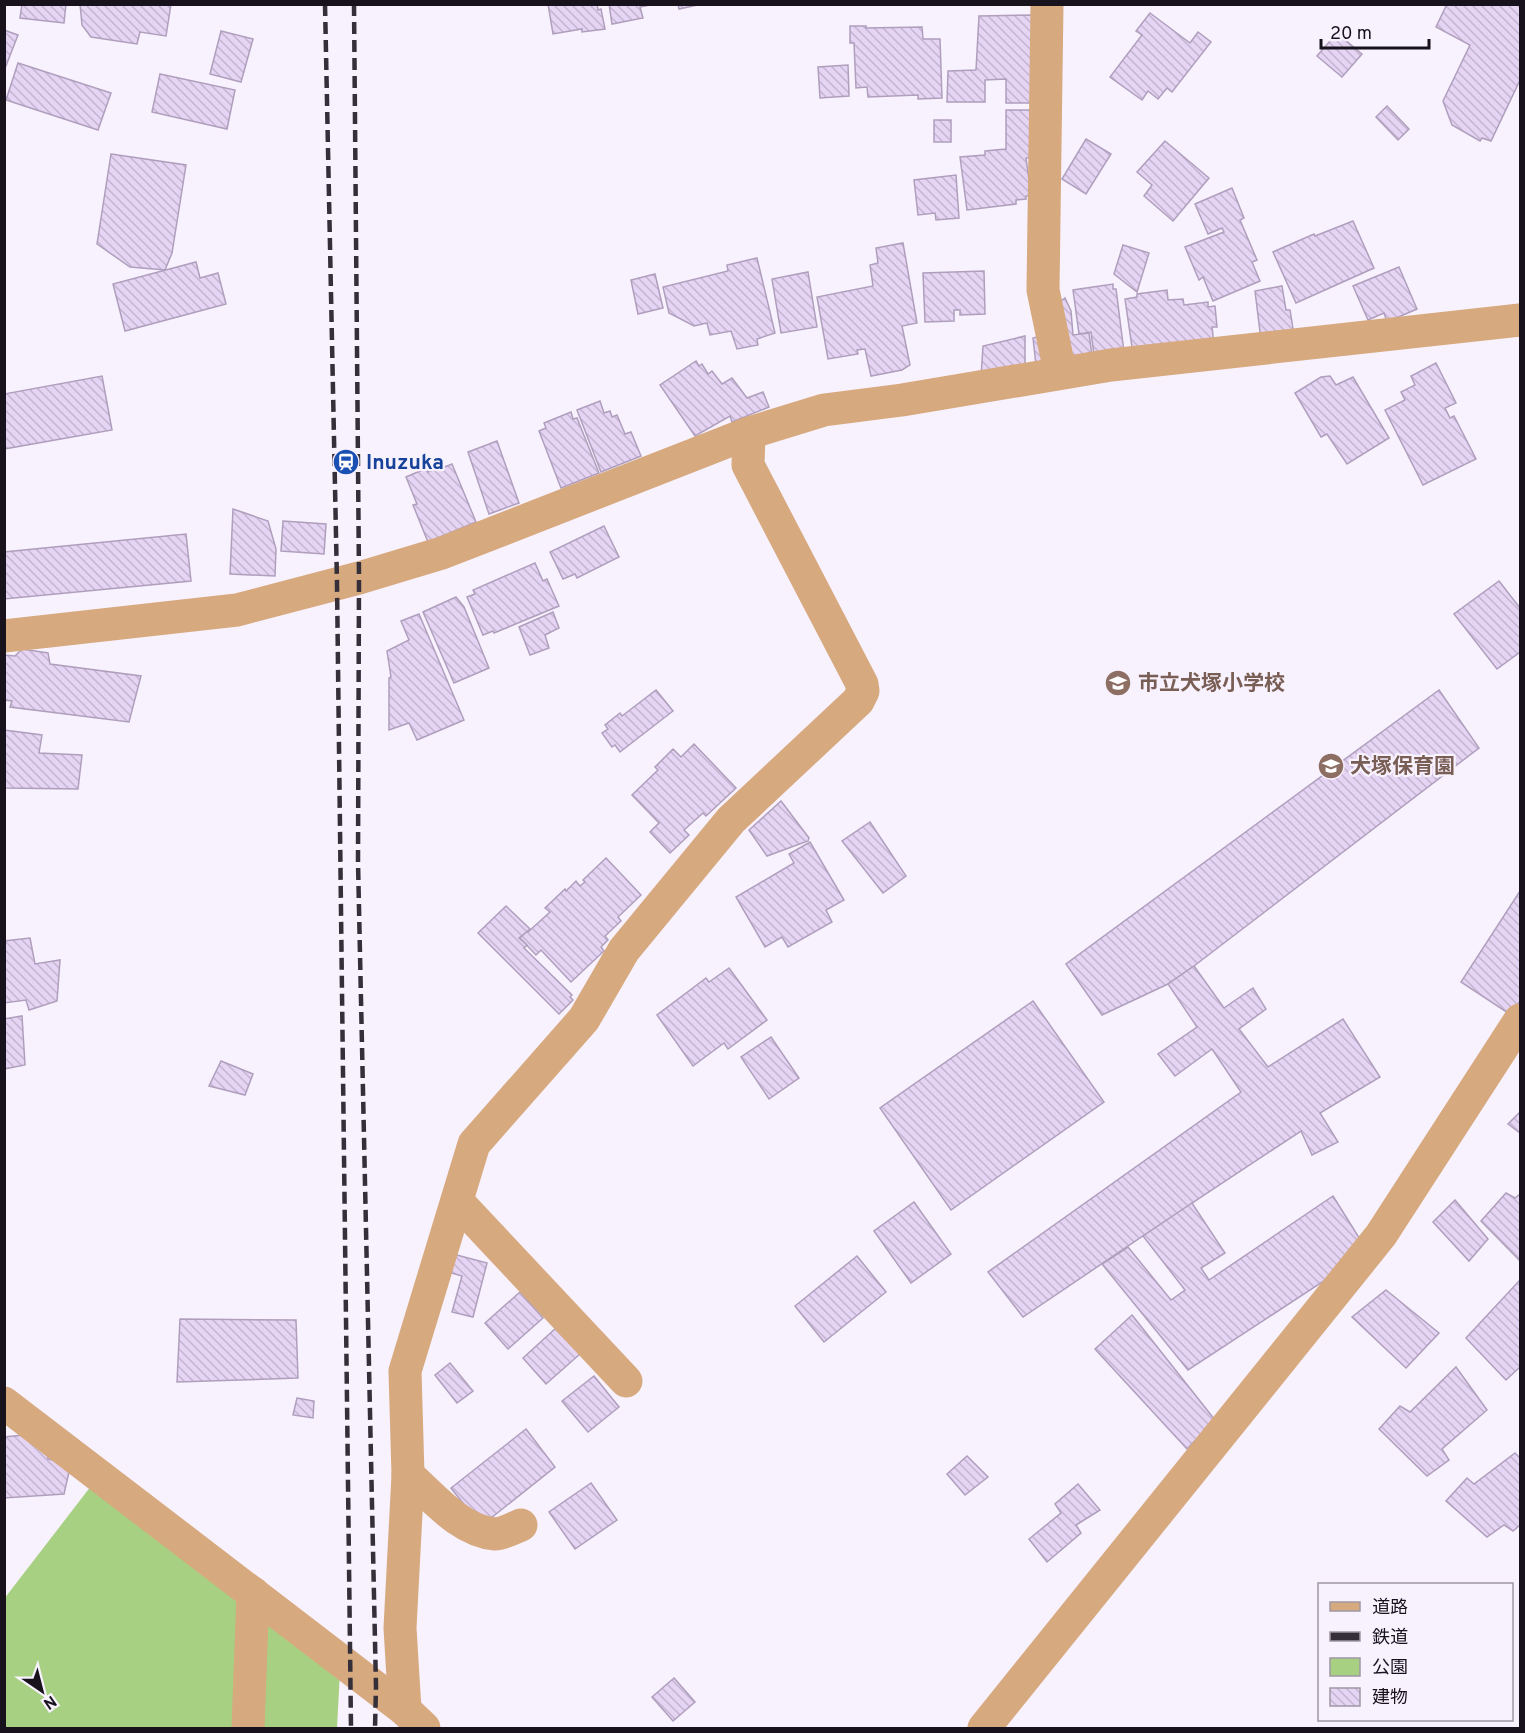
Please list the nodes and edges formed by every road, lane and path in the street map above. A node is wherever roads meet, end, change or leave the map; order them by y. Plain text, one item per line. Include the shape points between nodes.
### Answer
1 (1047, 4) edge
2 (1521, 320) edge
3 (1060, 372) junction
4 (749, 433) junction
5 (4, 636) edge
6 (1521, 1020) edge
7 (457, 1202) junction
8 (626, 1381) dead end
9 (4, 1403) edge
10 (408, 1475) junction
11 (521, 1525) dead end
12 (253, 1593) junction
13 (414, 1719) edge
14 (248, 1728) edge
15 (984, 1728) edge

1 - 3 street via 1043,290
2 - 3 street
3 - 4 street via 824,410
4 - 5 street via 442,553 359,578 237,610
4 - 7 street via 748,465 863,691 858,702 732,820 624,950 584,1019 474,1144
6 - 15 street via 1382,1235
7 - 8 street
7 - 10 street via 405,1371
9 - 12 street
10 - 11 street via 456,1518 477,1529 497,1534
10 - 13 street via 400,1628
12 - 13 street
12 - 14 street

